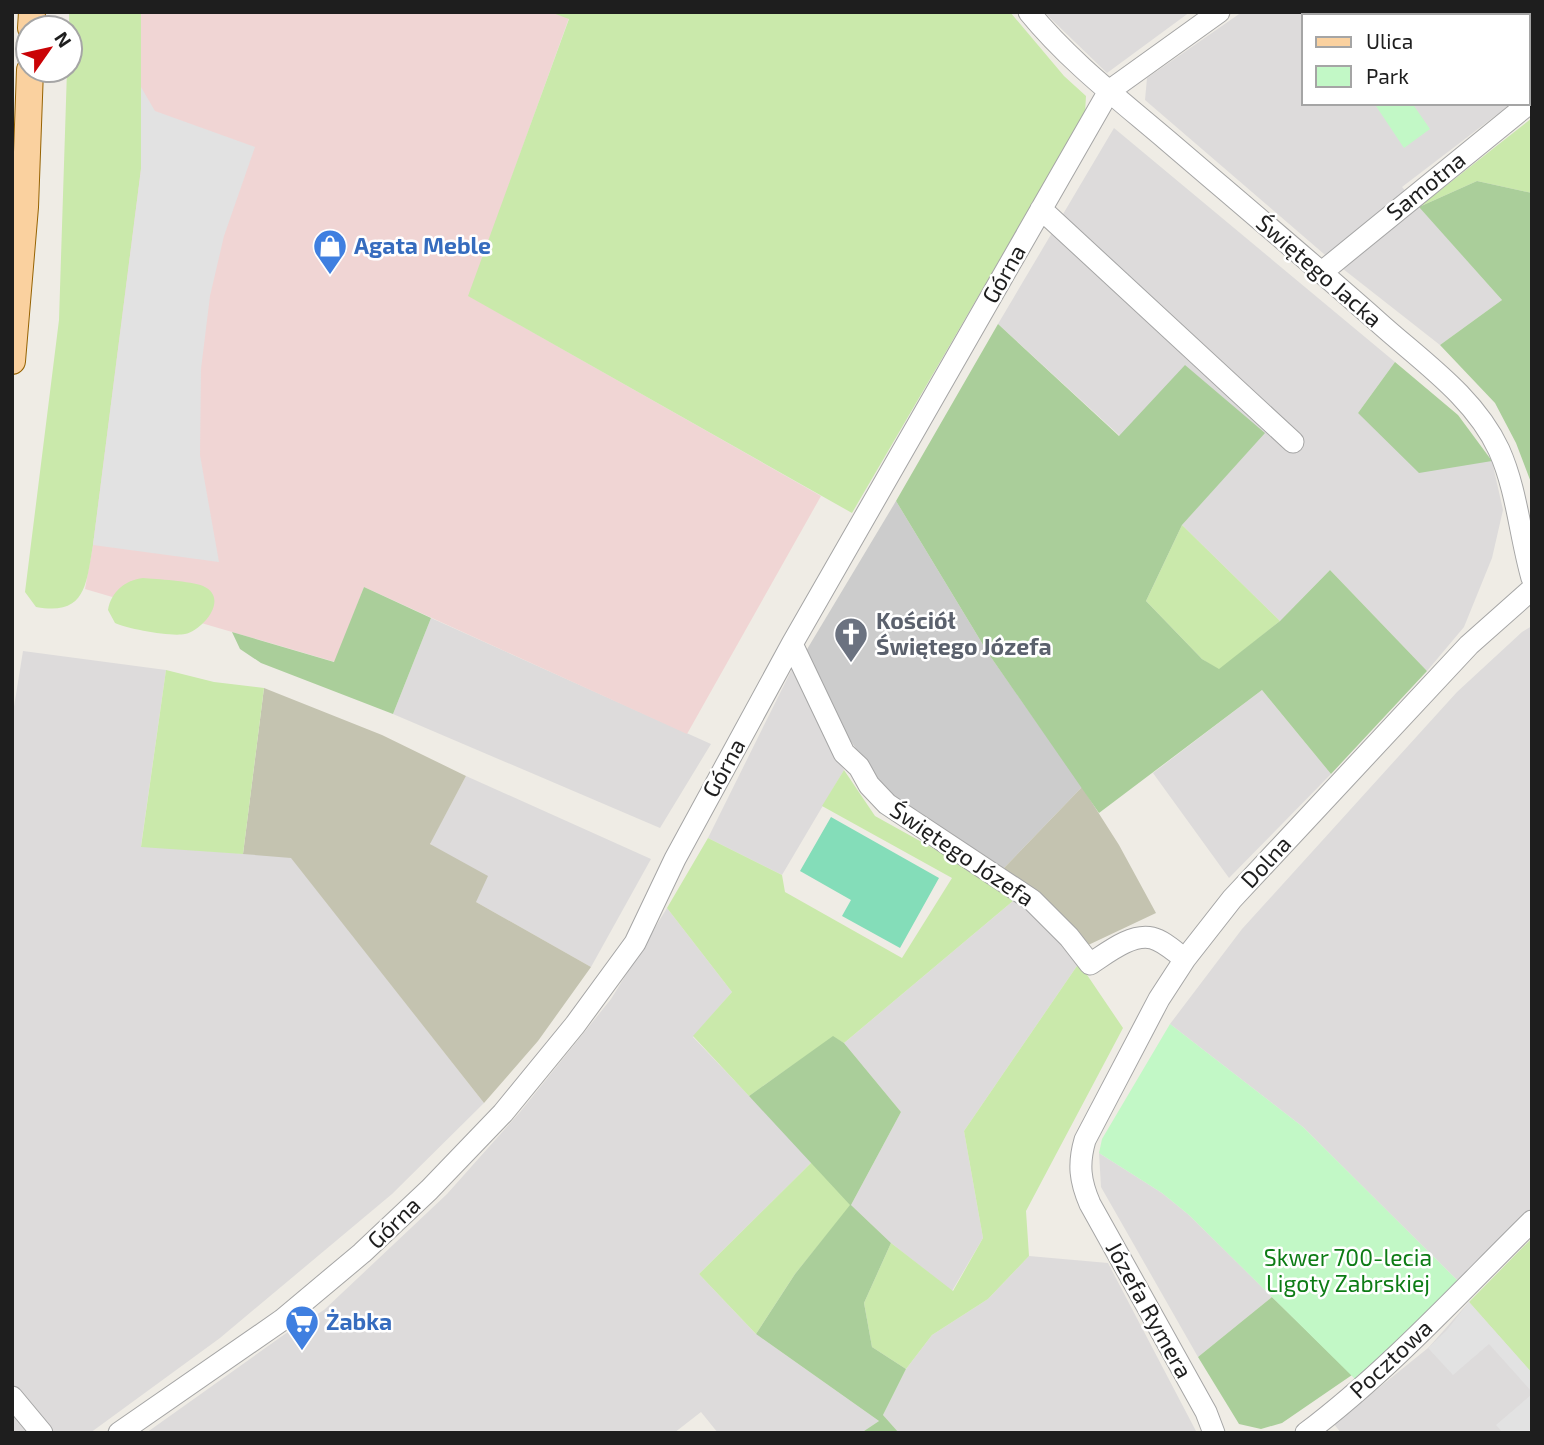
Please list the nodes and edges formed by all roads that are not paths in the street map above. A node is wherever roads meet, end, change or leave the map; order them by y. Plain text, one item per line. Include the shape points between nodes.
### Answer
1 (1029, 12) edge
2 (1219, 12) edge
3 (29, 84) edge
4 (1109, 91) junction
5 (1528, 105) edge
6 (1041, 209) junction
7 (1322, 272) junction
8 (12, 361) edge
9 (1293, 442) dead end
10 (1532, 578) edge
11 (1532, 590) edge
12 (792, 644) junction
13 (1185, 959) junction
14 (1083, 1187) joint
15 (1532, 1221) edge
16 (12, 1397) edge
17 (1316, 1430) edge
18 (42, 1433) edge
19 (119, 1433) edge
20 (1214, 1433) edge

1 - 4 street, Świętego Jacka
2 - 4 street, Górna
3 - 8 main road
4 - 6 street, Górna
4 - 7 street, Świętego Jacka
5 - 7 street, Samotna
6 - 9 street
6 - 12 street, Górna
7 - 10 street, Świętego Jacka via 1469,403 1499,449 1512,485
11 - 13 street, Dolna via 1459,655 1232,899
12 - 13 street, Świętego Józefa via 844,752 887,804 1032,900 1090,964 1138,938 1150,937
12 - 19 street, Górna via 675,859 635,943 575,1026 503,1113 352,1262 282,1320
13 - 14 street, Dolna via 1085,1140 1079,1170
14 - 20 street, Józefa Rymera
15 - 17 street, Pocztowa
16 - 18 street

